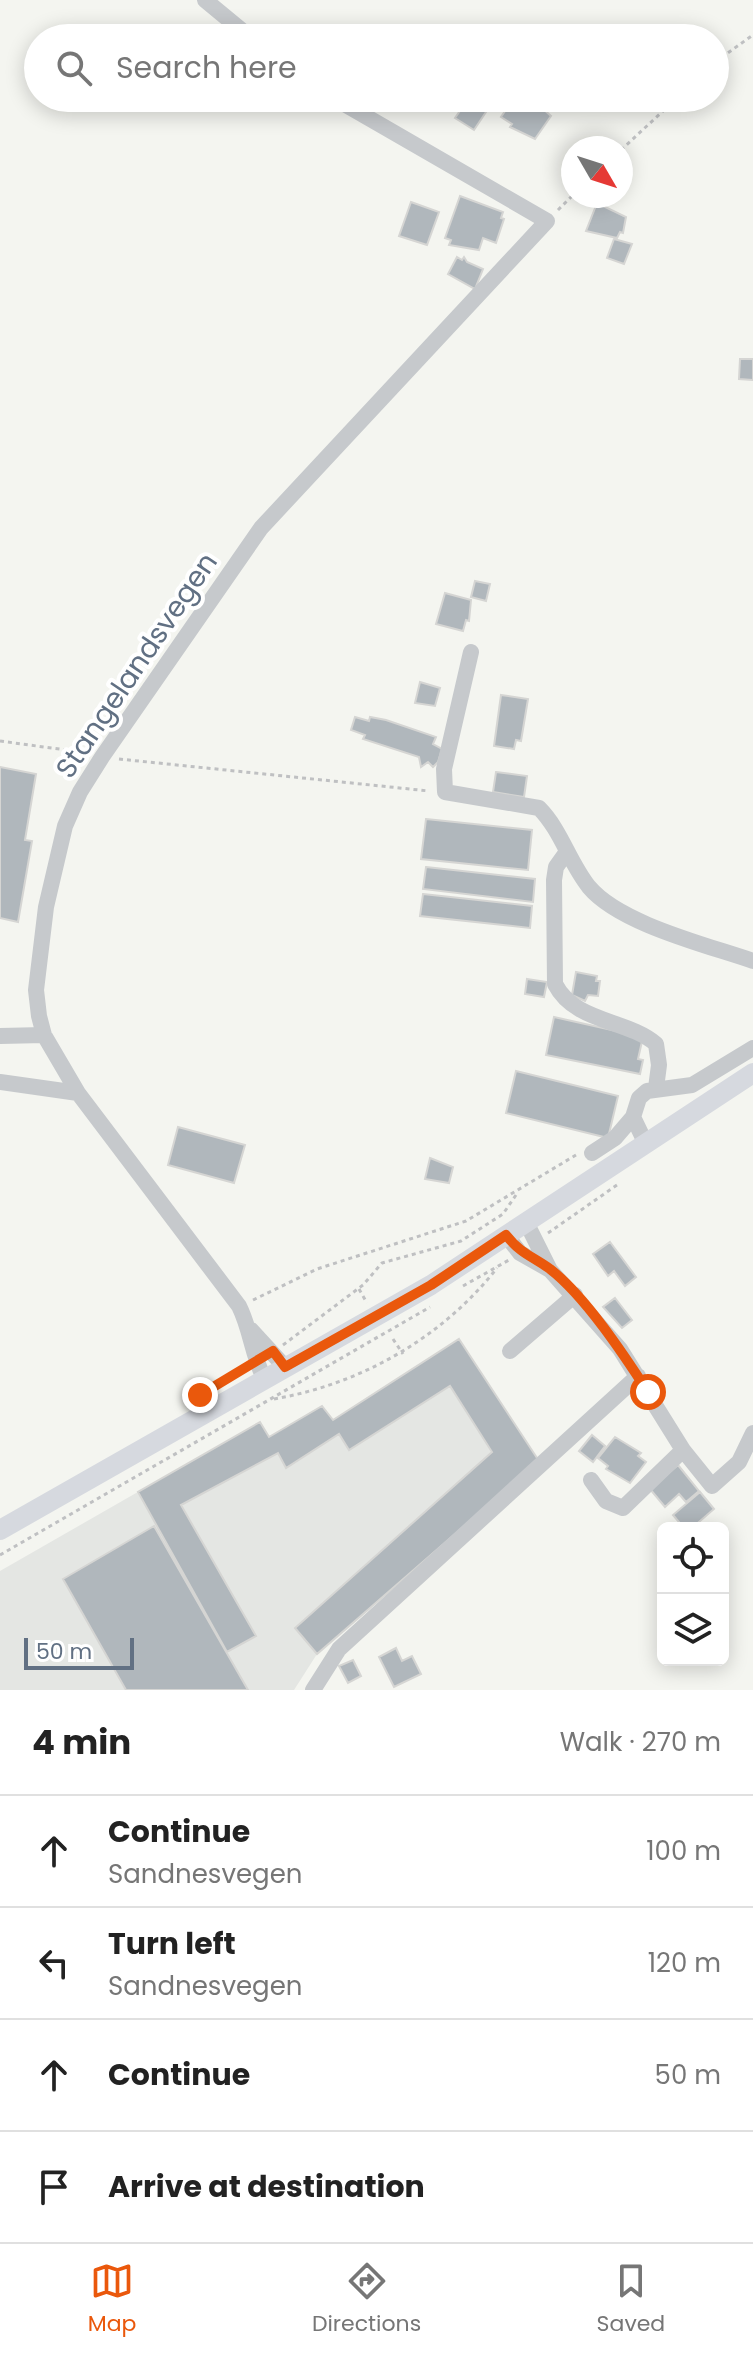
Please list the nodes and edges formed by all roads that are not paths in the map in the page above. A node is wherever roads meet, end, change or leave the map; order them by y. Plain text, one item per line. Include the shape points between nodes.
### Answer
1 (205, 0) edge
2 (234, 24) edge
3 (358, 112) edge
4 (471, 652) dead end
5 (566, 853) junction
6 (753, 961) edge
7 (44, 1035) junction
8 (0, 1036) edge
9 (753, 1048) edge
10 (753, 1073) edge
11 (0, 1082) edge
12 (656, 1088) junction
13 (78, 1093) junction
14 (633, 1117) junction
15 (645, 1142) junction
16 (592, 1153) road end
17 (526, 1222) junction
18 (506, 1235) junction
19 (550, 1270) junction
20 (575, 1295) junction
21 (251, 1330) junction
22 (510, 1351) dead end
23 (279, 1359) junction
24 (260, 1370) junction
25 (638, 1376) junction
26 (753, 1433) edge
27 (683, 1450) junction
28 (591, 1480) dead end
29 (0, 1530) edge
30 (313, 1690) edge

1 - 2 street
3 - 7 street, Stangelandsvegen via 547,221 261,528 80,792 65,826 46,907 36,990
4 - 5 street via 444,769 445,792 539,808
5 - 6 street via 590,888 616,908
5 - 12 street via 554,880 555,984 592,1016 641,1032 656,1044
7 - 8 street
7 - 13 street, Stangelandsvegen
9 - 12 street via 692,1085
10 - 15 main road
11 - 13 street
12 - 14 street via 639,1098
13 - 21 street, Stangelandsvegen via 239,1306
14 - 15 street
14 - 16 street
15 - 17 main road
17 - 18 main road
17 - 19 street
18 - 19 street via 520,1253
18 - 23 main road via 431,1285
19 - 20 street
20 - 22 street
20 - 25 street
21 - 23 street, Stangelandsvegen
21 - 24 street, Stangelandsvegen
23 - 24 main road
24 - 29 main road
25 - 27 street
25 - 30 street via 339,1649
26 - 27 street via 739,1462 712,1486
27 - 28 street via 623,1508 606,1501

